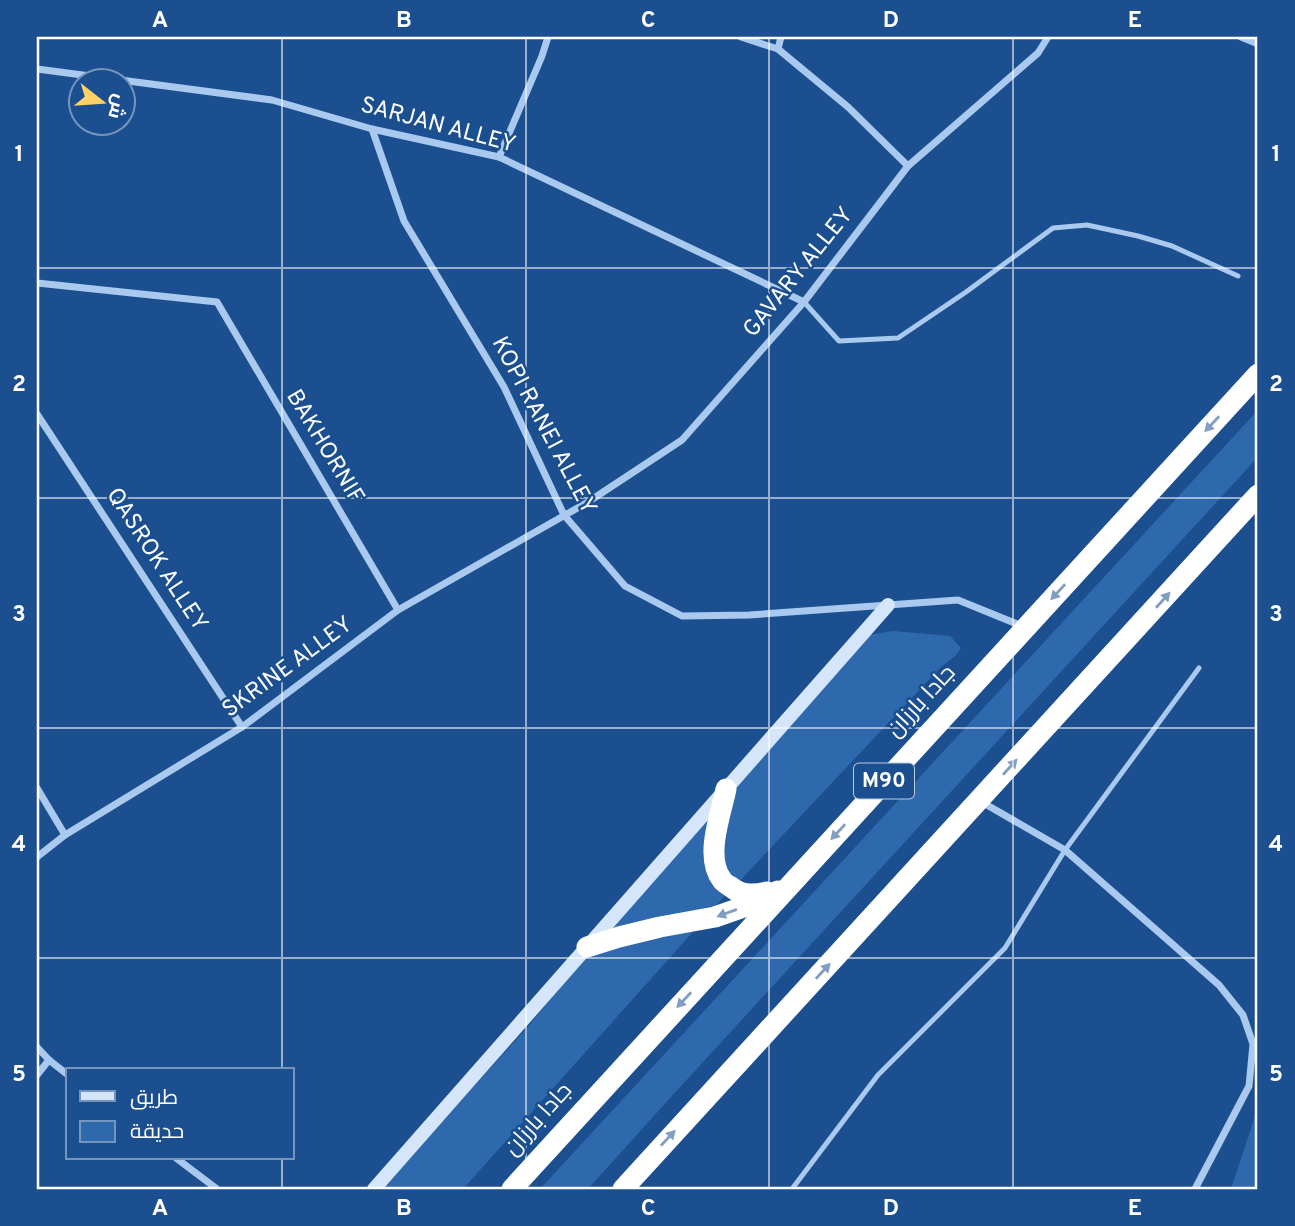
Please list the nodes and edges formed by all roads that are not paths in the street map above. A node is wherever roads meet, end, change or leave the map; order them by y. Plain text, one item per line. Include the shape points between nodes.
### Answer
1 (548, 37) edge
2 (741, 37) edge
3 (781, 37) edge
4 (1048, 37) edge
5 (1241, 37) edge
6 (1258, 44) edge
7 (778, 50) junction
8 (37, 69) edge
9 (372, 129) junction
10 (499, 157) junction
11 (908, 166) junction
12 (1238, 276) dead end
13 (37, 283) edge
14 (804, 302) junction
15 (1258, 374) edge
16 (37, 414) edge
17 (1258, 495) edge
18 (564, 515) junction
19 (888, 605) junction
20 (398, 610) junction
21 (1026, 627) junction
22 (1199, 668) dead end
23 (242, 727) junction
24 (37, 788) edge
25 (726, 789) junction
26 (979, 801) junction
27 (65, 835) junction
28 (1065, 850) junction
29 (37, 857) edge
30 (789, 885) junction
31 (587, 947) junction
32 (37, 1047) edge
33 (49, 1060) junction
34 (66, 1073) edge
35 (37, 1075) edge
36 (179, 1160) edge
37 (217, 1189) edge
38 (374, 1189) edge
39 (512, 1189) edge
40 (623, 1189) edge
41 (792, 1189) edge
42 (1195, 1189) edge

1 - 10 street
2 - 7 street
3 - 7 street
4 - 11 street, GAVARY ALLEY via 1038,52
5 - 6 street
7 - 11 street via 848,107
8 - 9 street, SARJAN ALLEY via 272,100
9 - 10 street, SARJAN ALLEY
9 - 18 street, KOPI RANEI ALLEY via 404,221 504,387
10 - 14 street, SARJAN ALLEY
11 - 14 street, GAVARY ALLEY
12 - 14 lane via 1172,246 1087,225 1054,228 898,338 839,341
13 - 20 street, BAKHORNIF via 217,302
14 - 18 street, GAVARY ALLEY via 682,440
15 -> 21 highway, جادا بارزان / M90
16 - 23 street, QASROK ALLEY
26 -> 17 highway
18 - 19 street, KOPI RANEI ALLEY via 625,586 682,616
18 - 20 street, SKRINE ALLEY
19 - 21 street, KOPI RANEI ALLEY via 958,600
19 - 25 main road
20 - 23 street, SKRINE ALLEY
21 -> 30 highway, جادا بارزان / M90
22 - 28 lane
23 - 27 street, SKRINE ALLEY
24 - 27 street
25 - 30 highway via 714,843 722,880 752,896
25 - 31 main road
26 - 28 street
40 -> 26 highway
27 - 29 street, SKRINE ALLEY
28 - 41 lane via 1005,948 878,1075
28 - 42 street via 1219,985 1242,1015 1253,1044 1249,1086
30 -> 31 highway via 715,917
30 -> 39 highway, جادا بارزان / M90
31 - 38 main road
32 - 33 street
33 - 34 street
33 - 35 street
36 - 37 street

